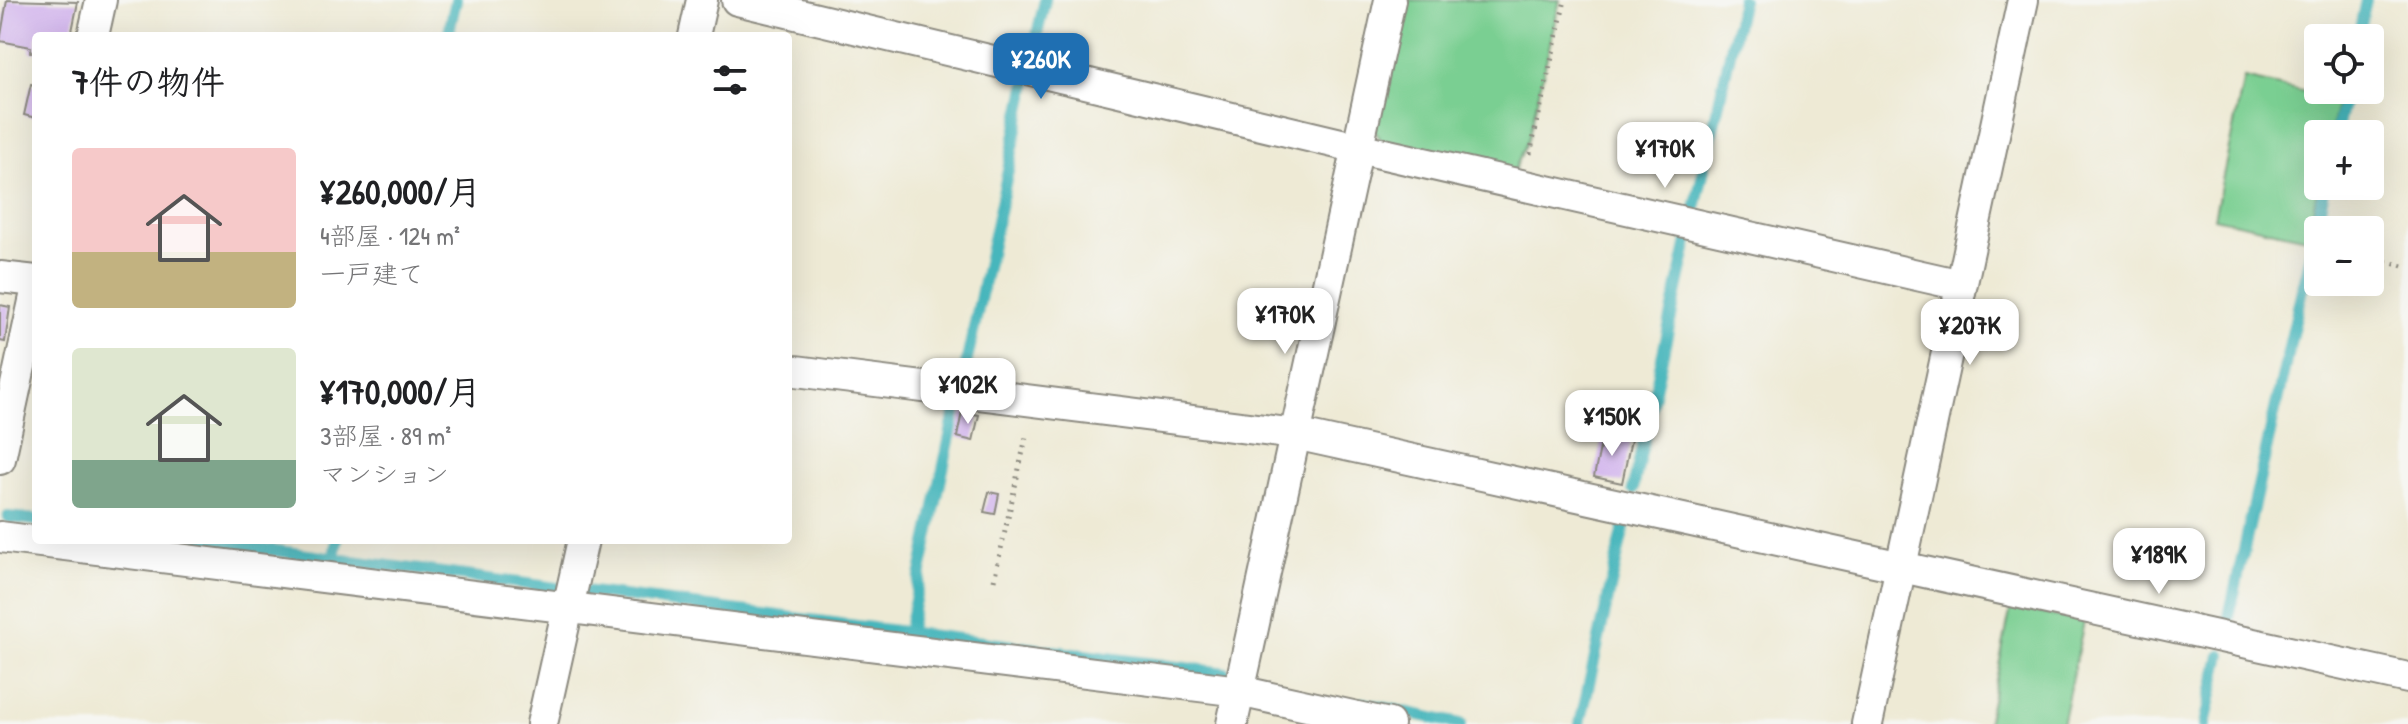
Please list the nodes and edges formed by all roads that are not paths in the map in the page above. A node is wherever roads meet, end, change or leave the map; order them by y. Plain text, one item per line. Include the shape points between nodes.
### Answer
1 (101, 0) edge
2 (702, 0) edge
3 (737, 0) edge
4 (1390, 0) edge
5 (2023, 0) edge
6 (94, 32) edge
7 (695, 32) edge
8 (1358, 148) junction
9 (0, 277) edge
10 (32, 281) edge
11 (1961, 285) junction
12 (32, 311) edge
13 (792, 371) edge
14 (1295, 434) junction
15 (0, 459) edge
16 (0, 537) edge
17 (32, 541) edge
18 (57, 544) edge
19 (582, 544) edge
20 (1899, 566) junction
21 (568, 607) junction
22 (2408, 678) edge
23 (1239, 691) junction
24 (542, 724) edge
25 (1232, 724) edge
26 (1389, 724) edge
27 (1867, 724) edge

1 - 6 street
2 - 7 street
3 - 8 street
4 - 8 street
5 - 11 street
8 - 11 street
8 - 14 street
9 - 10 street
11 - 20 street
12 - 15 street
13 - 14 street
14 - 20 street
14 - 23 street
16 - 17 street
18 - 21 street
19 - 21 street
20 - 22 street
20 - 27 street
21 - 23 street
21 - 24 street
23 - 25 street
23 - 26 street

